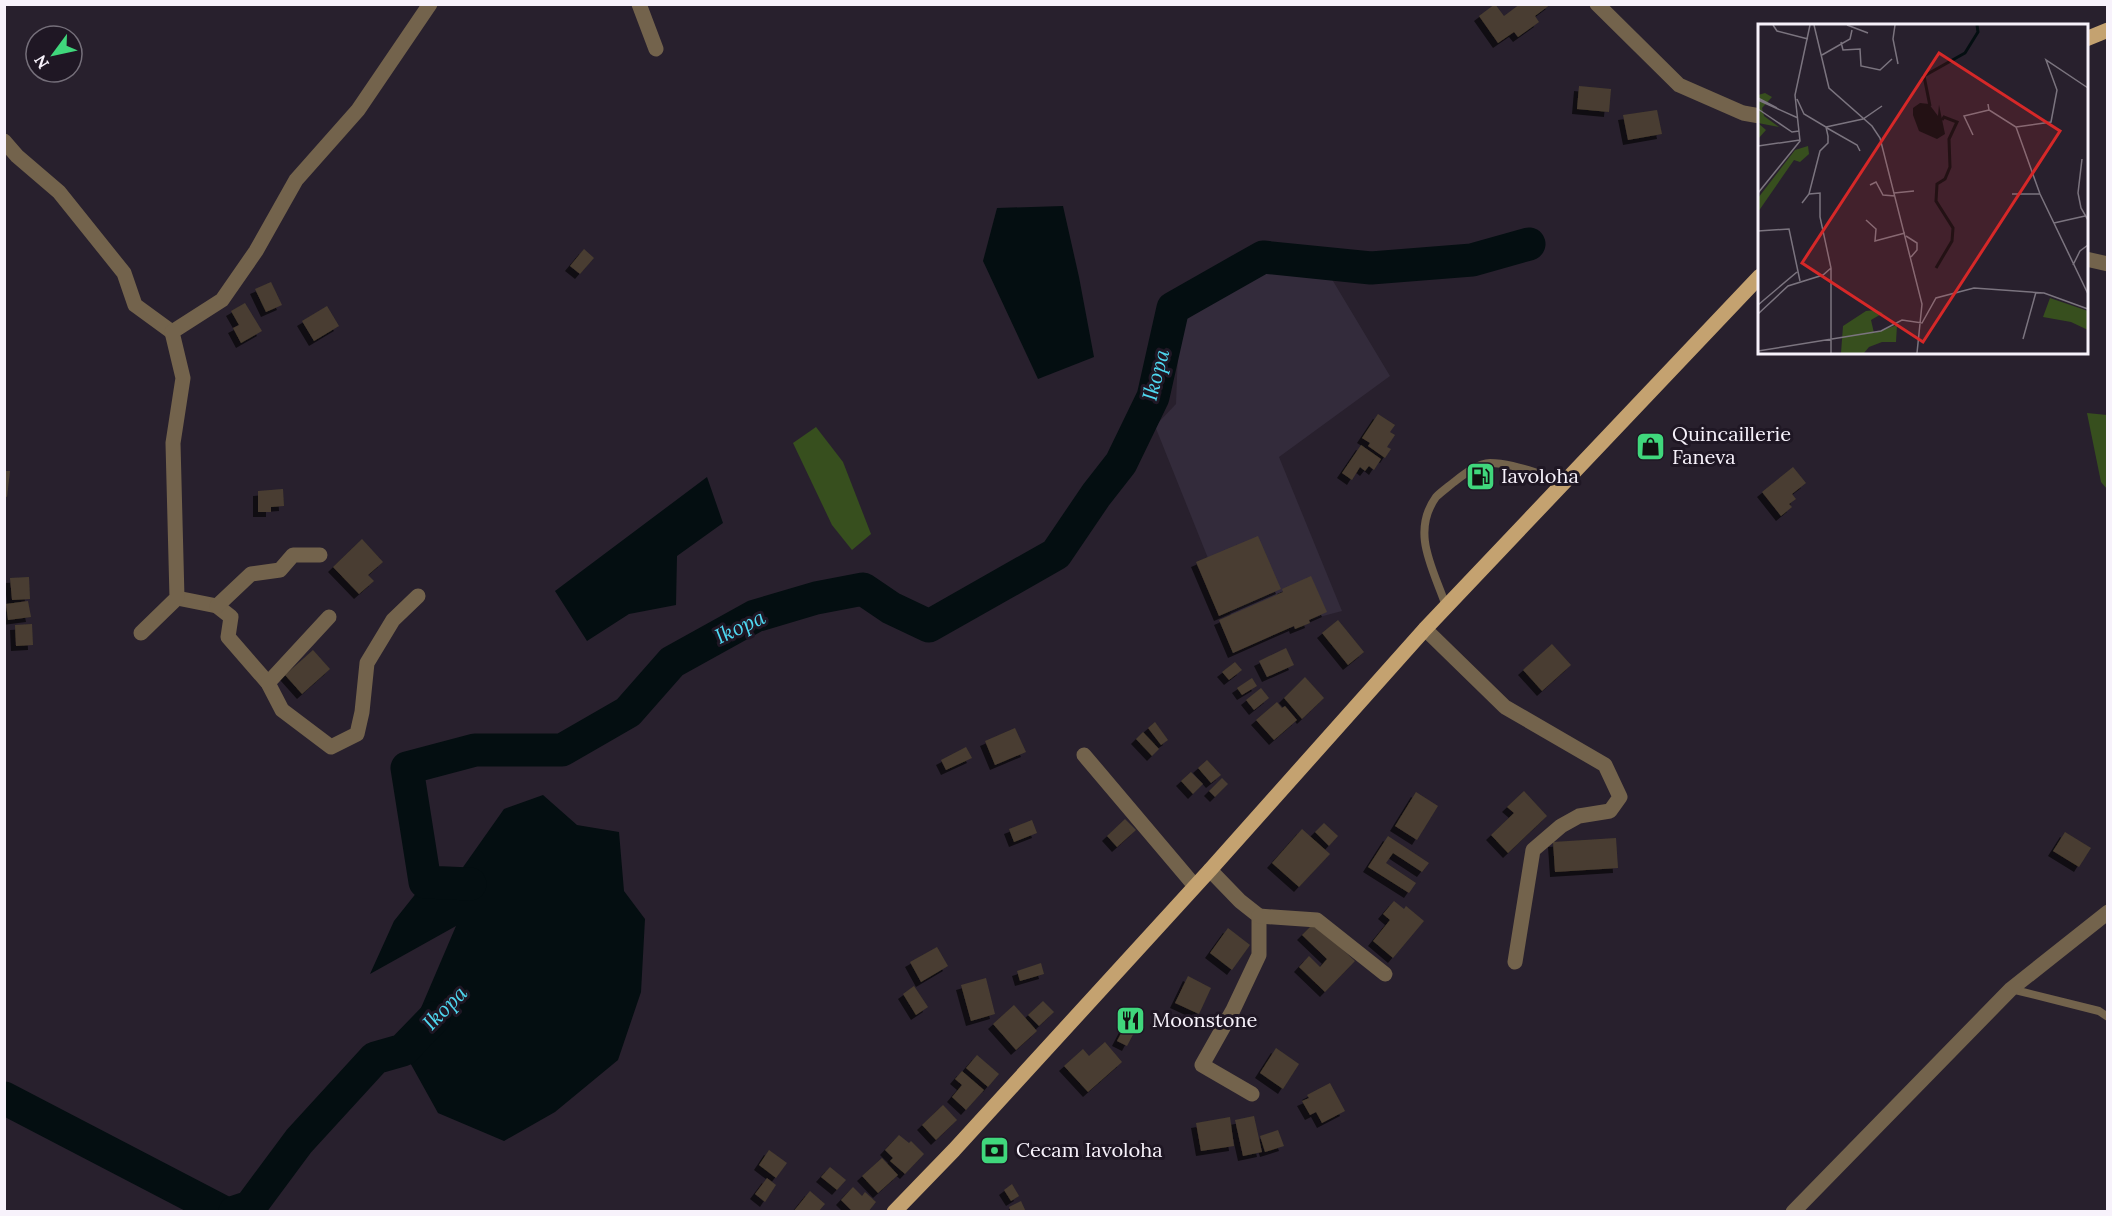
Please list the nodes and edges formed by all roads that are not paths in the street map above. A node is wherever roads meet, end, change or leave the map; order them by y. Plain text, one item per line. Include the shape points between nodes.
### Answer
1 (430, 4) edge
2 (639, 4) edge
3 (1597, 4) edge
4 (2108, 30) edge
5 (2088, 38) edge
6 (656, 49) dead end
7 (1758, 116) edge
8 (4, 141) edge
9 (2088, 259) edge
10 (2108, 264) edge
11 (1758, 278) edge
12 (172, 332) junction
13 (1566, 480) junction
14 (320, 555) dead end
15 (418, 596) dead end
16 (177, 598) junction
17 (217, 606) junction
18 (1446, 606) junction
19 (329, 617) dead end
20 (1425, 629) junction
21 (141, 633) dead end
22 (268, 683) junction
23 (1084, 755) dead end
24 (1210, 870) junction
25 (1194, 885) junction
26 (2108, 912) edge
27 (1259, 916) junction
28 (1515, 962) dead end
29 (1385, 974) dead end
30 (2011, 989) junction
31 (2108, 1017) edge
32 (1252, 1094) dead end
33 (894, 1212) edge
34 (1793, 1212) edge

1 - 12 street via 358,110 296,180 256,251 222,300
2 - 6 street
3 - 7 street via 1679,85
4 - 5 main road
8 - 12 street via 59,192 124,273 135,305
9 - 10 street
11 - 13 main road
12 - 16 street via 183,378 173,443
13 - 18 main road
13 - 18 lane via 1505,463 1486,463 1461,476 1437,496 1424,520 1426,552
14 - 17 street via 293,555 280,570 251,574
15 - 22 street via 393,620 367,663 357,734 331,747 282,710
16 - 17 street
16 - 21 street
17 - 22 street via 231,617 228,637
18 - 20 main road
19 - 22 street
20 - 24 main road
20 - 28 street via 1505,706 1605,765 1620,797 1610,811 1579,816 1533,850
23 - 25 street
24 - 25 main road
24 - 27 street
25 - 33 main road
26 - 30 street
27 - 29 street via 1317,920
27 - 32 street via 1259,955 1202,1065
30 - 31 lane via 2099,1011
30 - 34 street

